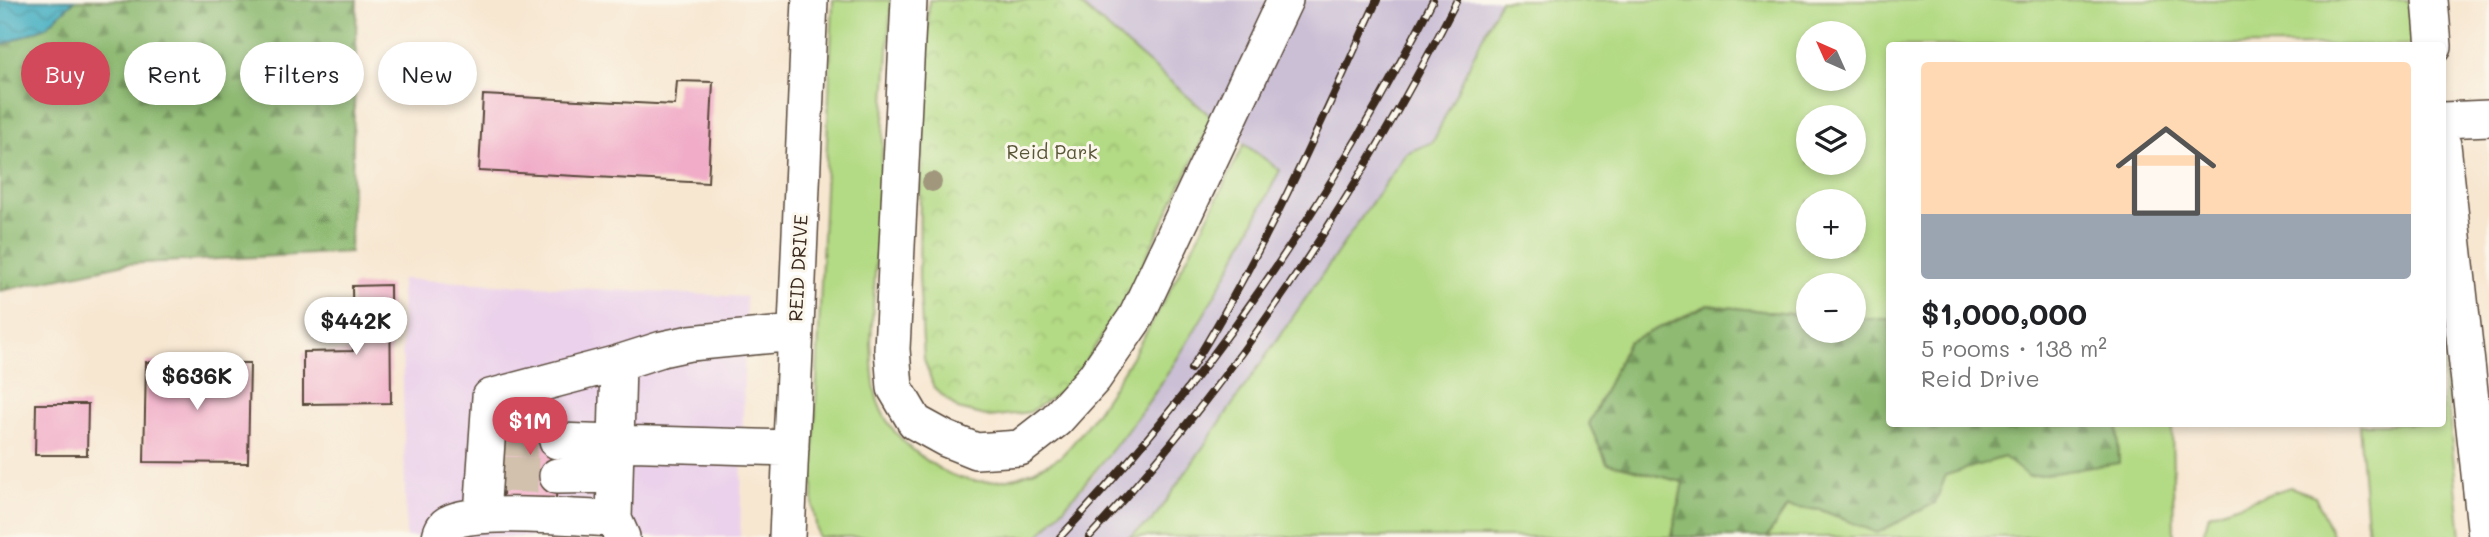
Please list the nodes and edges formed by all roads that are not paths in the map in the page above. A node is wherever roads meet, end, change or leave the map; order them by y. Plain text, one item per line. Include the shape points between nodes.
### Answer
1 (810, 0) edge
2 (909, 0) edge
3 (1284, 0) edge
4 (2430, 0) edge
5 (2434, 42) edge
6 (2489, 118) edge
7 (2446, 120) edge
8 (2446, 172) edge
9 (794, 333) junction
10 (618, 363) junction
11 (557, 441) tunnel mouth
12 (791, 448) junction
13 (615, 459) junction
14 (557, 476) tunnel mouth
15 (482, 515) junction
16 (618, 528) edge
17 (440, 537) edge
18 (787, 537) edge
19 (2486, 537) edge

1 - 9 street, REID DRIVE
2 - 3 street via 892,349 895,388 915,422 976,452 1020,448 1056,420 1094,378 1136,317
4 - 5 street
6 - 7 street
8 - 19 street
9 - 10 street via 690,343
9 - 12 street, REID DRIVE
10 - 13 street
10 - 15 street via 490,397 496,438 494,473
11 - 13 street
12 - 13 street
12 - 18 street, REID DRIVE
13 - 14 street
13 - 16 street
15 - 16 street
15 - 17 street via 449,523

